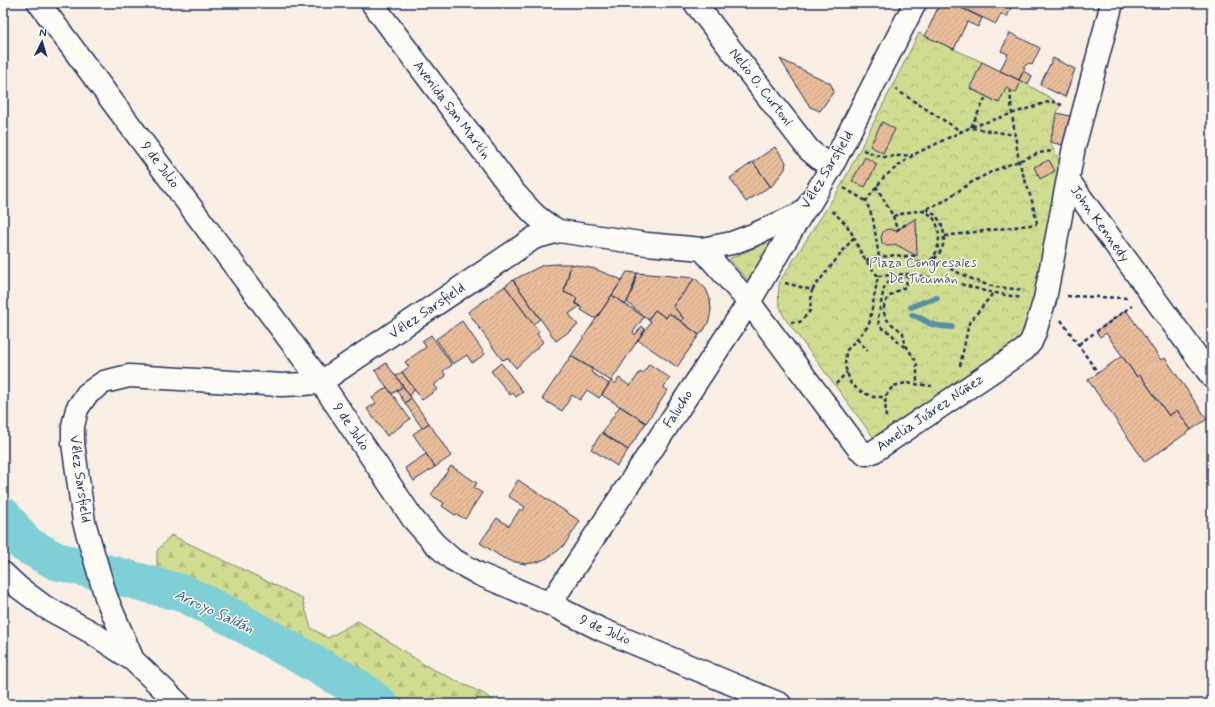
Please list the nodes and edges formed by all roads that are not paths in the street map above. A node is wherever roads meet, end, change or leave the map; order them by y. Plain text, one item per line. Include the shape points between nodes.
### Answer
1 (39, 3) edge
2 (372, 3) edge
3 (695, 3) edge
4 (915, 3) edge
5 (1112, 3) edge
6 (836, 177) junction
7 (1068, 180) junction
8 (802, 213) junction
9 (533, 215) junction
10 (559, 231) junction
11 (534, 238) junction
12 (702, 249) junction
13 (749, 302) junction
14 (1212, 377) edge
15 (321, 382) junction
16 (3, 573) edge
17 (108, 602) junction
18 (550, 604) junction
19 (72, 621) junction
20 (133, 660) junction
21 (178, 704) edge
22 (780, 704) edge

1 - 15 street, 9 de Julio
2 - 9 street, Avenida San Martín
3 - 6 street, Nelio O. Curtoni via 810,150
4 - 6 street, Vélez Sarsfield via 875,80
5 - 7 street, John Kennedy via 1074,147
6 - 8 street, Vélez Sarsfield
7 - 13 street, Amelia Juárez Núñez via 1048,284 1031,342 1024,350 873,452 866,454 858,448
7 - 14 street, John Kennedy
8 - 12 street, Vélez Sarsfield via 732,243
8 - 13 street, Falucho
9 - 10 street, Avenida San Martín
9 - 11 street
10 - 11 street, Vélez Sarsfield
10 - 12 street, Vélez Sarsfield
11 - 15 street, Vélez Sarsfield
12 - 13 street, Amelia Juárez Núñez
13 - 18 street, Falucho
15 - 17 street, Vélez Sarsfield via 282,385 129,376 104,382 87,394 77,409 73,443 84,522
15 - 18 street, 9 de Julio via 412,520 435,544 479,574
16 - 19 street via 45,607
17 - 19 street via 107,616 102,621 88,624
17 - 20 street, Vélez Sarsfield
18 - 22 street, 9 de Julio via 600,629
19 - 20 street
20 - 21 street

